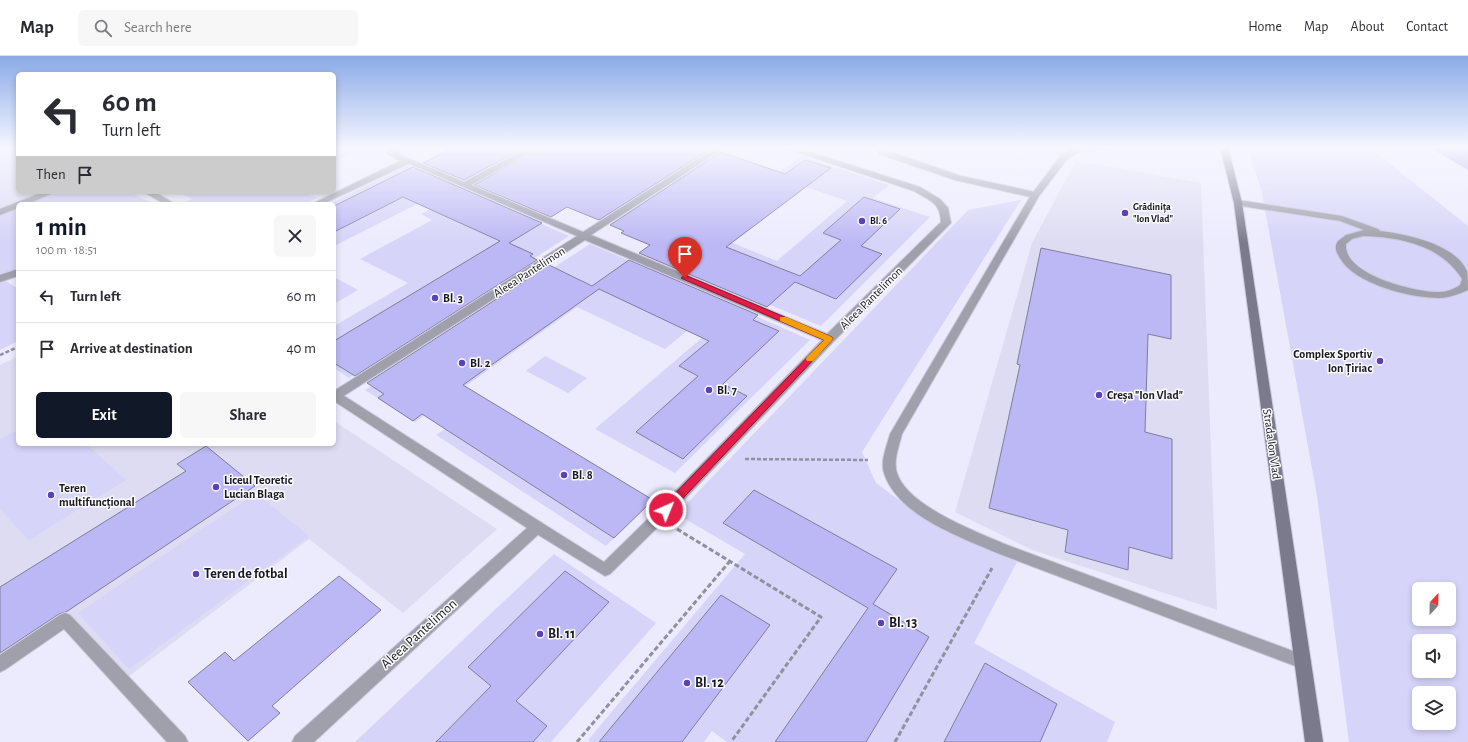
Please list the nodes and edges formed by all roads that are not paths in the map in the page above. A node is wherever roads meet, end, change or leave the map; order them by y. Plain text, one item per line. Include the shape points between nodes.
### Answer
1 (369, 179) edge
2 (450, 179) edge
3 (475, 179) edge
4 (673, 179) edge
5 (886, 179) edge
6 (962, 179) edge
7 (1047, 179) edge
8 (1232, 179) edge
9 (464, 185) junction
10 (46, 194) edge
11 (152, 194) edge
12 (1035, 195) junction
13 (24, 202) edge
14 (167, 202) edge
15 (320, 202) edge
16 (1238, 203) junction
17 (16, 205) edge
18 (0, 212) edge
19 (1379, 233) junction
20 (585, 236) junction
21 (16, 273) edge
22 (0, 279) edge
23 (829, 339) junction
24 (336, 395) edge
25 (336, 397) edge
26 (537, 527) junction
27 (1303, 662) junction
28 (0, 664) edge
29 (179, 742) edge
30 (301, 742) edge
31 (1314, 742) edge

1 - 15 street
2 - 9 street
3 - 9 street
4 - 20 street, Aleea Pantelimon
5 - 23 street, Aleea Pantelimon via 917,189 937,201 945,210 946,224
6 - 12 street
7 - 12 street
8 - 16 street, Strada Ion Vlad
9 - 20 street
10 - 13 street
11 - 14 street
12 - 27 street via 896,434 889,460 891,474 898,487 925,512 1002,549
16 - 19 street via 1342,219
16 - 27 street, Strada Ion Vlad
17 - 18 street
19 - 19 street via 1418,242 1452,259 1463,269 1467,279 1464,287 1455,293 1419,294 1397,289 1358,271 1346,261 1340,251 1342,243 1349,237 1362,233
20 - 23 street
20 - 24 street, Aleea Pantelimon
21 - 22 street
23 - 26 street, Aleea Pantelimon via 606,570
25 - 26 street, Aleea Pantelimon
26 - 30 street, Aleea Pantelimon
27 - 31 street, Strada Ion Vlad
28 - 29 street via 65,620

